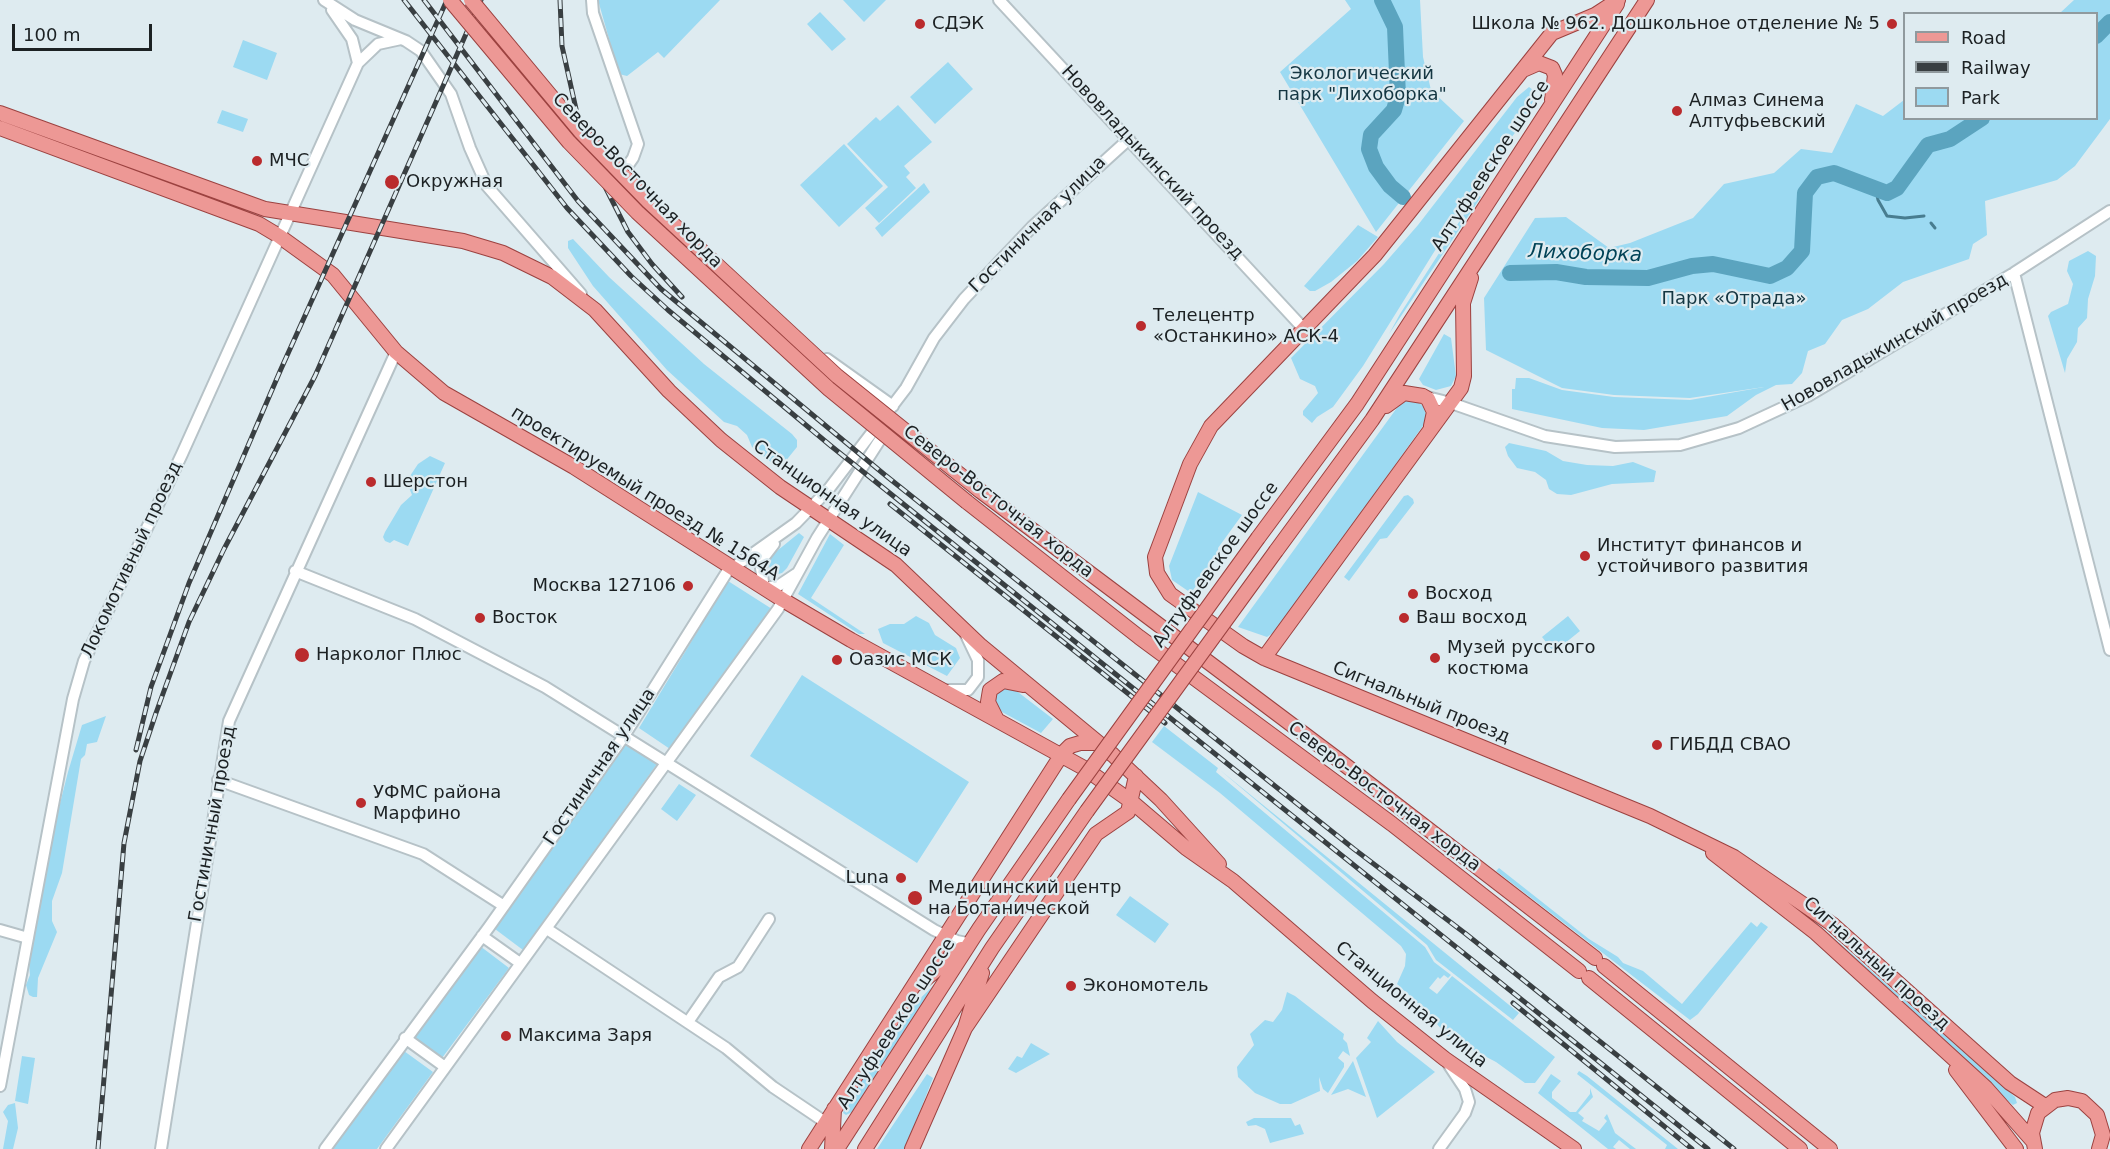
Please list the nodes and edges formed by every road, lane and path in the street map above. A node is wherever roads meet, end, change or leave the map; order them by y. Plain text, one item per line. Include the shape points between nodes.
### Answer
1 (451, 0) edge
2 (471, 0) edge
3 (592, 0) edge
4 (999, 0) edge
5 (1619, 0) edge
6 (1647, 0) edge
7 (327, 3) edge
8 (401, 39) junction
9 (358, 63) junction
10 (1522, 71) junction
11 (1549, 111) junction
12 (0, 113) edge
13 (0, 128) edge
14 (1129, 139) junction
15 (617, 180) junction
16 (2110, 211) edge
17 (289, 214) junction
18 (279, 236) junction
19 (1481, 254) junction
20 (2014, 273) junction
21 (595, 310) junction
22 (1303, 328) junction
23 (396, 352) junction
24 (1423, 396) junction
25 (1451, 403) junction
26 (893, 406) junction
27 (1372, 420) junction
28 (1430, 431) junction
29 (811, 508) junction
30 (829, 520) junction
31 (779, 537) junction
32 (732, 567) junction
33 (295, 571) junction
34 (798, 572) junction
35 (764, 588) junction
36 (783, 600) junction
37 (964, 630) junction
38 (2110, 650) edge
39 (1264, 658) junction
40 (935, 687) junction
41 (1033, 690) junction
42 (997, 719) junction
43 (624, 735) junction
44 (1098, 743) junction
45 (1062, 754) junction
46 (667, 762) junction
47 (1136, 776) junction
48 (218, 780) junction
49 (1132, 802) junction
50 (1682, 830) junction
51 (1233, 881) junction
52 (504, 906) junction
53 (769, 919) dead end
54 (547, 929) junction
55 (979, 929) junction
56 (0, 930) edge
57 (482, 936) junction
58 (946, 936) junction
59 (28, 938) junction
60 (967, 943) junction
61 (992, 948) junction
62 (520, 963) junction
63 (1001, 975) junction
64 (975, 995) junction
65 (901, 1004) junction
66 (688, 1022) junction
67 (942, 1028) junction
68 (965, 1028) junction
69 (1928, 1036) junction
70 (405, 1038) junction
71 (1445, 1059) junction
72 (445, 1067) junction
73 (0, 1086) edge
74 (2045, 1106) junction
75 (834, 1107) junction
76 (825, 1122) junction
77 (2105, 1122) edge
78 (2110, 1141) edge
79 (2034, 1144) edge
80 (161, 1149) edge
81 (325, 1149) edge
82 (387, 1149) edge
83 (809, 1149) edge
84 (832, 1149) edge
85 (837, 1149) edge
86 (865, 1149) edge
87 (912, 1149) edge
88 (1439, 1149) edge
89 (1574, 1149) edge
90 (1800, 1149) edge
91 (1830, 1149) edge
92 (2016, 1149) edge
93 (2099, 1149) edge

1 - 15 street
1 - 90 main road, Северо-Восточная хорда, bridge via 562,133 637,212 829,390 1139,637 1392,824 1584,974
2 - 91 main road, Северо-Восточная хорда, bridge via 580,130 648,201 837,376 979,490 1336,758 1599,962
3 - 15 street via 593,13 638,144 633,159
4 - 14 street, Нововладыкинский проезд
5 - 10 main road via 1552,33
5 - 11 main road, Алтуфьевское шоссе
6 - 19 main road
7 - 8 street, Станционная улица via 355,20
7 - 9 street via 352,39
8 - 9 street, Локомотивный проезд via 378,44
8 - 21 street, Станционная улица via 421,51 448,87 487,186
9 - 17 street, Локомотивный проезд
10 - 11 main road via 1539,63 1552,68 1555,85
10 - 22 main road via 1375,255
11 - 55 main road, Алтуфьевское шоссе, bridge via 1357,404
12 - 17 main road via 198,186
13 - 18 main road, проектируемый проезд № 1564А via 259,225
14 - 22 street, Нововладыкинский проезд
14 - 26 street, Гостиничная улица via 994,265 934,338
15 - 26 street via 751,303
16 - 20 street, Нововладыкинский проезд
17 - 18 street, Локомотивный проезд
17 - 21 main road via 463,241 496,250 552,277
18 - 23 main road, проектируемый проезд № 1564А via 333,275
18 - 59 street, Локомотивный проезд via 84,661 73,699
19 - 25 main road via 1463,303 1464,376
19 - 27 main road
20 - 25 street, Нововладыкинский проезд via 1786,408 1739,428 1680,445 1616,447 1545,436
20 - 38 street
21 - 29 main road, Станционная улица via 704,425 753,467
22 - 39 main road, Сигнальный проезд via 1201,441 1155,557 1161,584 1170,594
23 - 32 main road, проектируемый проезд № 1564А via 452,398 574,467
23 - 33 street, Гостиничный проезд
24 - 25 street, Нововладыкинский проезд
24 - 27 main road via 1404,393
24 - 28 main road via 1434,412
25 - 28 main road
26 - 29 street, Гостиничная улица
26 - 30 street, Гостиничная улица via 881,438
27 - 61 main road, bridge via 1086,811
28 - 39 main road
29 - 30 main road, Станционная улица
29 - 31 street, Гостиничная улица
30 - 34 street, Гостиничная улица
30 - 37 main road, Станционная улица via 896,565
31 - 32 street, Гостиничная улица
31 - 35 street via 763,563
32 - 35 main road, проектируемый проезд № 1564А
32 - 43 street, Гостиничная улица
33 - 43 street via 432,627 553,691
33 - 48 street, Гостиничный проезд via 235,704
34 - 35 street via 778,586
34 - 36 street, Гостиничная улица
35 - 36 main road, проектируемый проезд № 1564А
36 - 40 main road, проектируемый проезд № 1564А
36 - 46 street, Гостиничная улица
37 - 40 street via 978,660 976,682 962,692
37 - 41 main road, Станционная улица
39 - 50 main road, Сигнальный проезд
40 - 42 main road, Станционная улица
41 - 42 main road via 1009,681 994,685 988,702
41 - 44 main road, Станционная улица
42 - 45 main road, Станционная улица
43 - 46 street
43 - 52 street, Гостиничная улица
44 - 45 main road via 1070,746
44 - 47 main road, Станционная улица
45 - 49 main road, Станционная улица
45 - 58 main road
46 - 54 street, Гостиничная улица
46 - 58 street
47 - 49 main road
47 - 51 main road, Станционная улица
48 - 52 street via 423,854
48 - 80 street, Гостиничный проезд
49 - 51 main road, Станционная улица
49 - 63 main road via 1128,812 1096,834
50 - 69 main road, Сигнальный проезд via 1791,911
50 - 74 main road, Сигнальный проезд via 1734,857 1832,924 2010,1083
51 - 71 main road, Станционная улица
52 - 57 street, Гостиничная улица
53 - 66 street via 738,967 719,977
54 - 62 street, Гостиничная улица
54 - 66 street
55 - 60 main road
55 - 85 main road, Алтуфьевское шоссе
56 - 59 street
57 - 62 street
57 - 70 street, Гостиничная улица
58 - 60 street
58 - 65 main road
59 - 73 street, Локомотивный проезд
60 - 65 main road
61 - 64 main road
61 - 67 main road
62 - 72 street, Гостиничная улица
63 - 64 main road
63 - 68 main road
64 - 67 main road
64 - 68 main road
65 - 75 main road
66 - 76 street
67 - 86 main road
68 - 87 main road
69 - 79 main road, Сигнальный проезд via 2002,1104
69 - 92 main road
70 - 72 street
70 - 81 street, Гостиничная улица
71 - 88 street via 1468,1097 1465,1113
71 - 89 main road, Станционная улица
72 - 82 street, Гостиничная улица
74 - 77 main road via 2061,1099 2075,1099 2088,1105
74 - 79 main road via 2035,1119
75 - 76 main road
75 - 84 main road
76 - 83 main road
77 - 93 main road
78 - 93 main road

